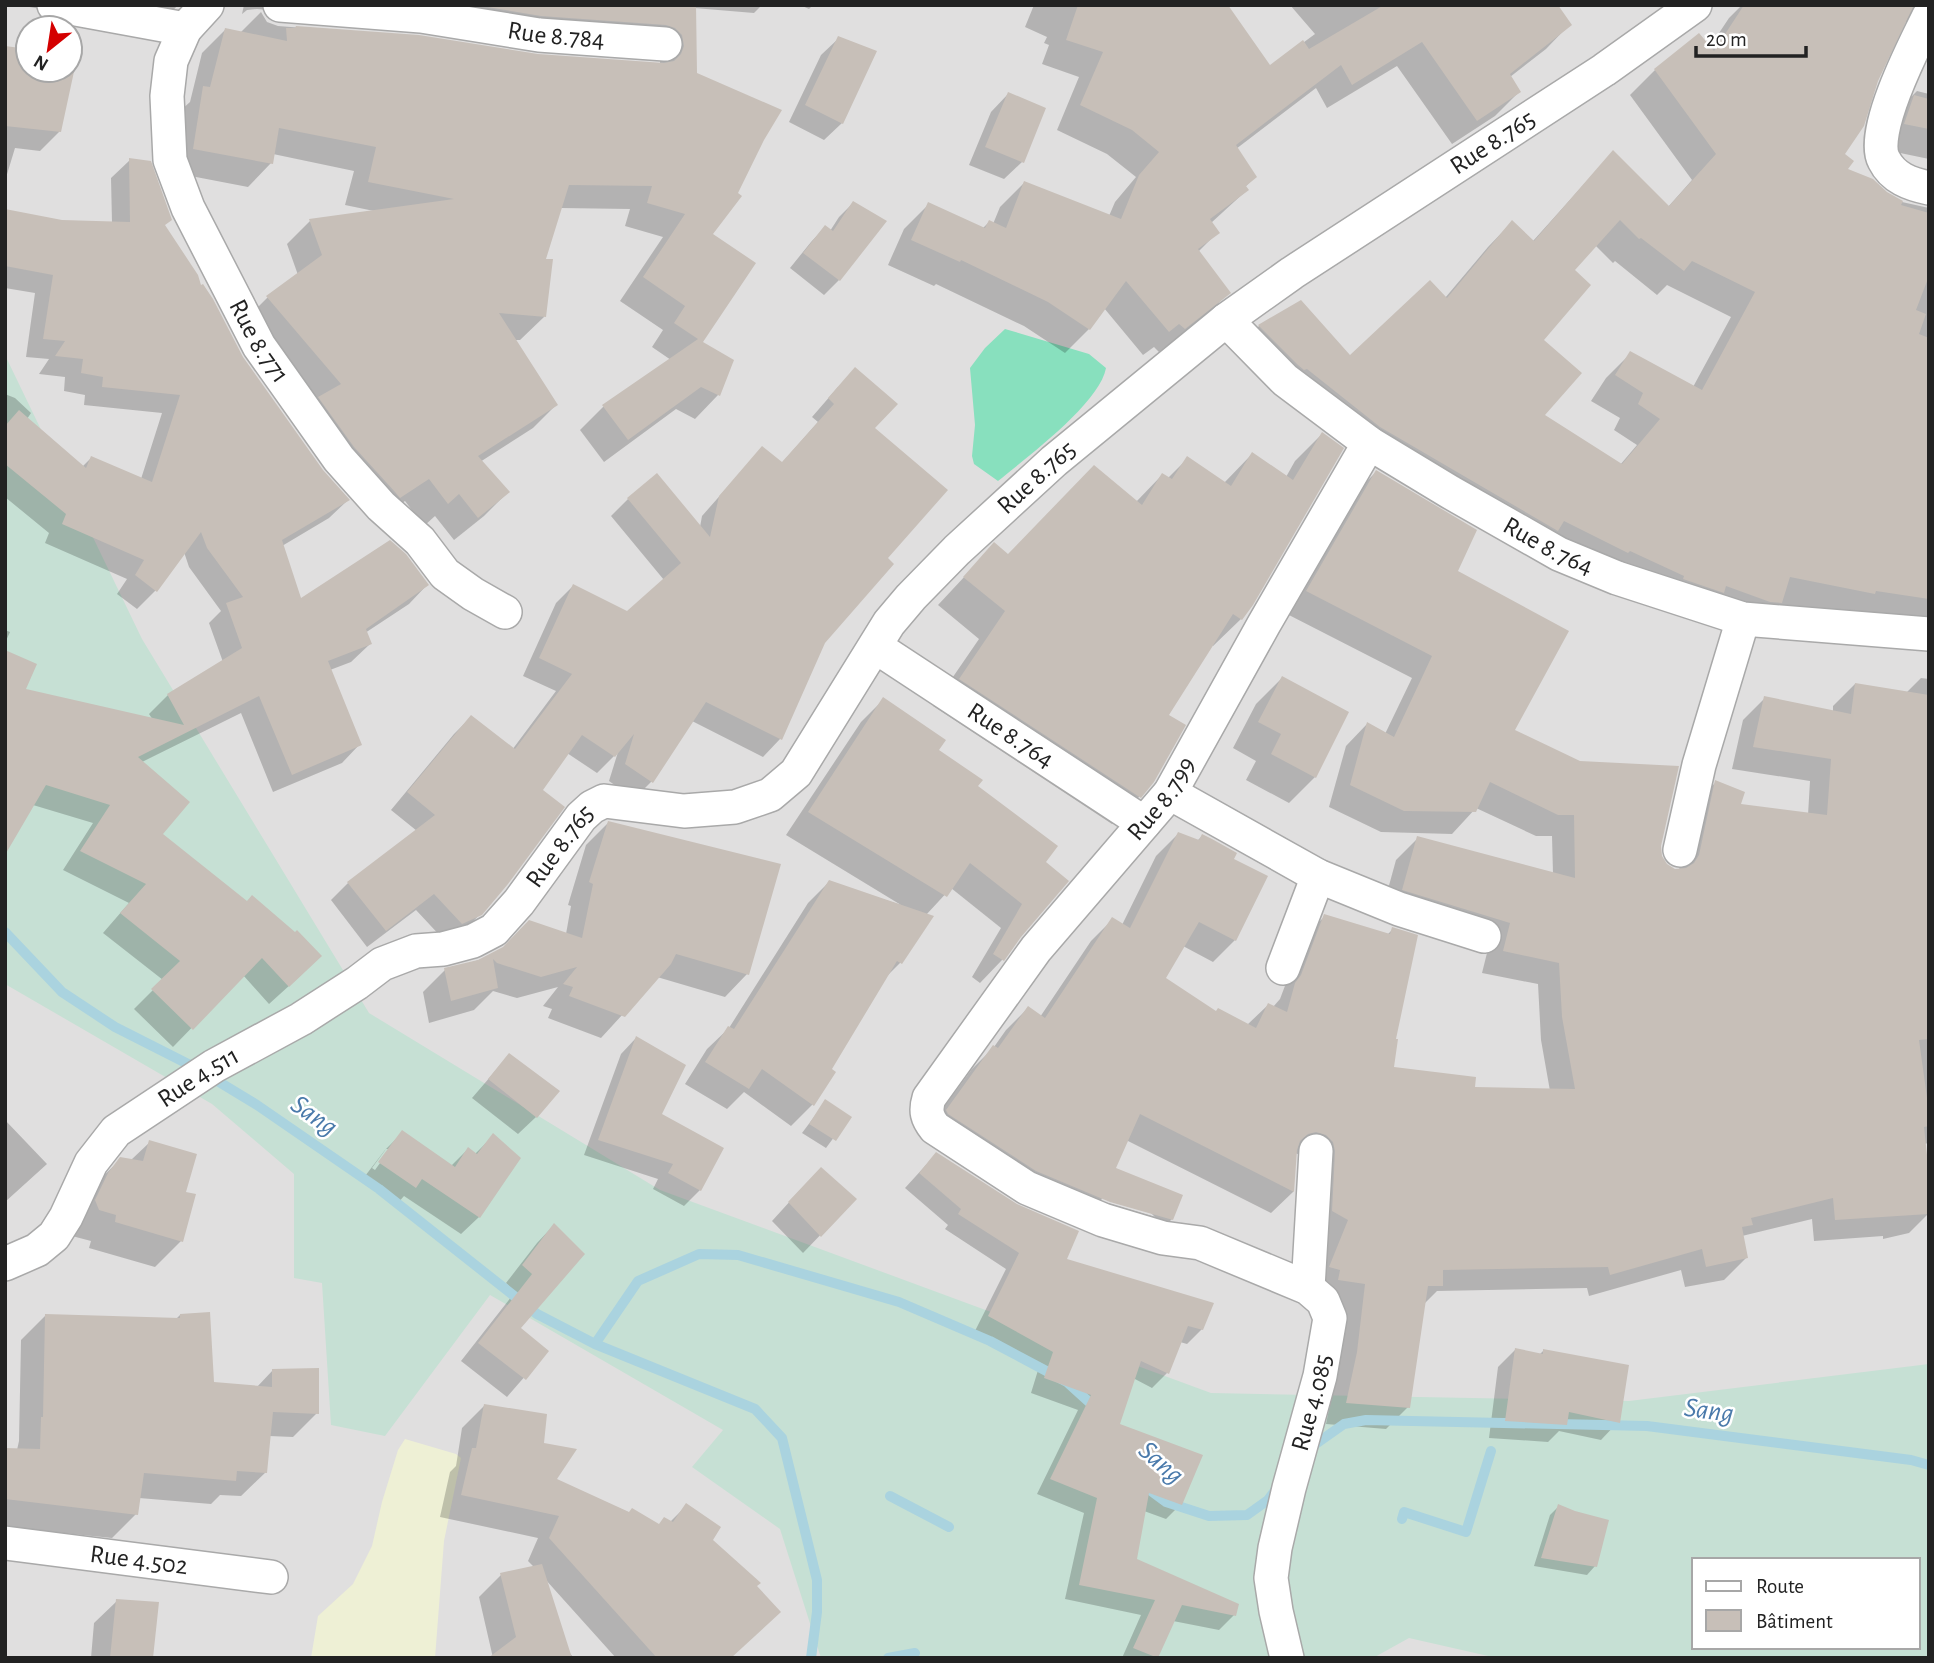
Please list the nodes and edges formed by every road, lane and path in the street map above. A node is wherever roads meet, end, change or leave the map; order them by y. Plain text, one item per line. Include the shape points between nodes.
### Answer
1 (54, 5) edge
2 (281, 5) edge
3 (1695, 5) edge
4 (1929, 16) edge
5 (196, 17) edge
6 (665, 44) dead end
7 (1929, 188) edge
8 (1226, 320) junction
9 (1369, 443) junction
10 (505, 612) dead end
11 (1743, 619) junction
12 (1929, 634) edge
13 (876, 647) junction
14 (1170, 793) junction
15 (1144, 823) junction
16 (1680, 850) dead end
17 (1318, 876) junction
18 (1484, 936) dead end
19 (443, 949) joint
20 (1283, 968) dead end
21 (1316, 1151) dead end
22 (5, 1264) edge
23 (1308, 1288) junction
24 (5, 1543) edge
25 (271, 1577) dead end
26 (1287, 1658) edge

1 - 5 street
2 - 6 street, Rue 8.784 via 421,16 539,35
3 - 8 street, Rue 8.765 via 1604,71
4 - 7 street via 1881,132 1882,158 1893,172 1909,183
5 - 10 street, Rue 8.771 via 172,61 170,160 188,208 259,346 339,458 381,506 420,541 445,574
8 - 9 street, Rue 8.764 via 1285,380
8 - 13 street, Rue 8.765 via 1054,461 957,550 889,623
9 - 11 street, Rue 8.764 via 1559,554
9 - 14 street, Rue 8.799
11 - 12 street, Rue 8.764
11 - 16 street via 1699,765
13 - 15 street, Rue 8.764
13 - 19 street, Rue 8.765 via 796,773 770,795 734,807 684,811 604,801 581,817 494,930
14 - 15 street, Rue 8.799
14 - 17 street
15 - 23 street, Rue 8.799 via 1036,949 936,1089 926,1108 928,1118 935,1128 1027,1188 1103,1220 1163,1238 1200,1243
17 - 18 street via 1399,909
17 - 20 street
19 - 22 street, Rue 4.511 via 416,951 382,964 116,1132 91,1163 54,1236 37,1250
21 - 23 street
23 - 26 street, Rue 4.085 via 1323,1301 1330,1318 1271,1578
24 - 25 street, Rue 4.502

